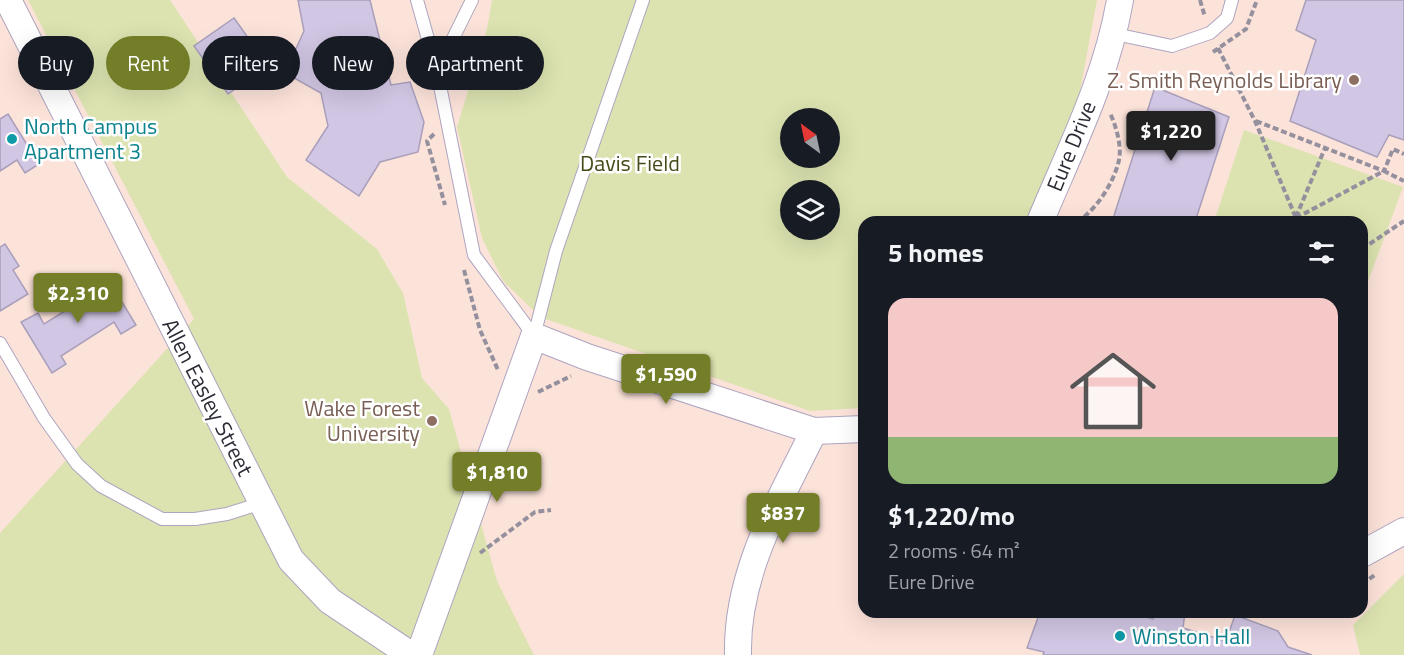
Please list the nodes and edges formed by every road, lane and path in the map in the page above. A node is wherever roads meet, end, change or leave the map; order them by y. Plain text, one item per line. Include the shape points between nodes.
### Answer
1 (8, 0) edge
2 (417, 0) edge
3 (472, 0) edge
4 (643, 0) edge
5 (1120, 0) edge
6 (1232, 0) edge
7 (1115, 34) junction
8 (427, 36) edge
9 (454, 36) edge
10 (1209, 53) dead end
11 (441, 90) edge
12 (1106, 104) dead end
13 (1255, 121) junction
14 (1325, 148) junction
15 (1404, 154) edge
16 (1384, 171) junction
17 (1404, 181) edge
18 (1042, 216) edge
19 (1086, 216) edge
20 (1293, 216) edge
21 (1297, 216) edge
22 (1302, 216) edge
23 (1404, 221) edge
24 (1368, 245) edge
25 (534, 336) junction
26 (0, 343) edge
27 (858, 429) edge
28 (814, 431) junction
29 (262, 503) junction
30 (551, 510) dead end
31 (1404, 531) edge
32 (1368, 551) edge
33 (453, 560) junction
34 (411, 655) edge
35 (419, 655) edge
36 (738, 655) edge

1 - 29 street, Allen Easley Street
2 - 8 lane
3 - 9 lane
4 - 25 lane via 556,251
5 - 7 street, Eure Drive
6 - 7 lane via 1227,18 1210,33 1172,46
7 - 18 street, Eure Drive
10 - 13 path via 1219,50
11 - 25 lane via 474,255
12 - 19 path via 1116,126 1120,159 1107,188
13 - 14 path
13 - 20 path
14 - 16 path
14 - 21 path
15 - 16 path via 1393,149
16 - 17 path
16 - 22 path
23 - 24 path
25 - 28 street
25 - 33 street
26 - 29 lane via 77,464 101,486 162,519 195,519
27 - 28 street
28 - 36 street via 750,568
29 - 34 street, Allen Easley Street via 291,561 330,601
30 - 33 path via 536,512 475,557
31 - 32 street
33 - 35 street

